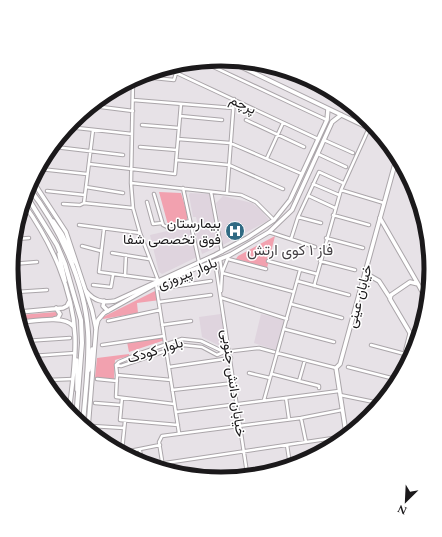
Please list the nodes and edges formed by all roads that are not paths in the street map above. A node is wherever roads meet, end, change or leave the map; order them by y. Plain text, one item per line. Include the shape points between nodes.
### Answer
1 (212, 66) edge
2 (242, 67) edge
3 (251, 68) edge
4 (172, 71) edge
5 (254, 72) junction
6 (176, 73) junction
7 (151, 78) edge
8 (133, 86) edge
9 (234, 99) junction
10 (133, 100) junction
11 (181, 104) junction
12 (98, 107) edge
13 (233, 108) junction
14 (328, 108) junction
15 (133, 111) junction
16 (340, 115) junction
17 (180, 116) junction
18 (222, 120) dead end
19 (246, 120) dead end
20 (327, 120) junction
21 (283, 122) junction
22 (332, 122) junction
23 (142, 124) dead end
24 (367, 127) edge
25 (74, 128) edge
26 (179, 128) junction
27 (369, 129) edge
28 (93, 130) junction
29 (132, 134) junction
30 (277, 135) junction
31 (178, 139) junction
32 (318, 139) junction
33 (324, 140) junction
34 (230, 143) junction
35 (58, 147) edge
36 (140, 147) dead end
37 (304, 147) dead end
38 (90, 150) junction
39 (177, 150) junction
40 (318, 154) junction
41 (353, 154) dead end
42 (123, 155) dead end
43 (267, 158) junction
44 (176, 160) junction
45 (89, 164) junction
46 (395, 164) edge
47 (229, 166) junction
48 (132, 168) junction
49 (346, 168) dead end
50 (44, 169) edge
51 (87, 174) junction
52 (302, 174) junction
53 (131, 183) junction
54 (343, 183) junction
55 (313, 184) junction
56 (36, 186) edge
57 (86, 187) junction
58 (183, 188) junction
59 (283, 188) dead end
60 (341, 190) junction
61 (47, 191) dead end
62 (210, 192) junction
63 (32, 193) edge
64 (123, 193) dead end
65 (227, 193) junction
66 (154, 194) dead end
67 (85, 195) junction
68 (339, 195) junction
69 (309, 196) junction
70 (30, 201) edge
71 (147, 202) dead end
72 (84, 203) junction
73 (384, 203) junction
74 (63, 204) dead end
75 (133, 208) junction
76 (335, 208) junction
77 (27, 210) edge
78 (44, 210) junction
79 (333, 215) junction
80 (298, 217) junction
81 (380, 218) junction
82 (274, 220) junction
83 (190, 221) junction
84 (162, 223) junction
85 (321, 223) dead end
86 (79, 225) dead end
87 (369, 225) dead end
88 (104, 229) junction
89 (269, 232) junction
90 (140, 233) junction
91 (29, 238) dead end
92 (326, 238) junction
93 (21, 239) edge
94 (291, 239) junction
95 (57, 245) junction
96 (82, 246) dead end
97 (315, 247) dead end
98 (363, 248) dead end
99 (101, 251) junction
100 (222, 252) junction
101 (112, 253) dead end
102 (126, 255) junction
103 (214, 255) junction
104 (229, 257) junction
105 (150, 259) junction
106 (220, 259) junction
107 (215, 261) junction
108 (268, 261) dead end
109 (37, 262) dead end
110 (199, 262) junction
111 (320, 262) junction
112 (18, 264) edge
113 (79, 268) junction
114 (266, 268) dead end
115 (300, 270) junction
116 (356, 270) dead end
117 (188, 272) junction
118 (222, 273) junction
119 (365, 273) junction
120 (316, 274) junction
121 (113, 275) junction
122 (125, 277) junction
123 (211, 281) dead end
124 (297, 281) junction
125 (157, 282) junction
126 (192, 283) junction
127 (418, 284) junction
128 (93, 285) dead end
129 (314, 286) junction
130 (66, 289) junction
131 (157, 289) junction
132 (47, 290) dead end
133 (86, 291) junction
134 (20, 292) edge
135 (294, 292) junction
136 (422, 292) edge
137 (221, 294) junction
138 (211, 295) dead end
139 (349, 295) dead end
140 (222, 298) junction
141 (390, 299) junction
142 (104, 301) junction
143 (69, 302) junction
144 (159, 302) junction
145 (291, 304) junction
146 (53, 308) junction
147 (160, 310) junction
148 (108, 311) junction
149 (23, 312) edge
150 (342, 318) dead end
151 (287, 319) junction
152 (53, 320) junction
153 (108, 321) dead end
154 (25, 322) edge
155 (191, 322) dead end
156 (162, 325) junction
157 (73, 326) junction
158 (96, 329) junction
159 (284, 329) junction
160 (410, 334) junction
161 (164, 336) junction
162 (412, 337) edge
163 (70, 338) dead end
164 (31, 341) edge
165 (201, 341) junction
166 (334, 342) dead end
167 (94, 343) junction
168 (102, 344) dead end
169 (165, 344) junction
170 (371, 345) dead end
171 (198, 346) junction
172 (166, 349) junction
173 (224, 352) junction
174 (230, 352) junction
175 (274, 352) dead end
176 (75, 353) junction
177 (277, 353) junction
178 (138, 354) junction
179 (405, 354) joint
180 (217, 355) junction
181 (38, 356) edge
182 (231, 358) junction
183 (139, 359) junction
184 (218, 360) junction
185 (305, 360) junction
186 (116, 365) junction
187 (169, 367) junction
188 (348, 367) dead end
189 (336, 368) junction
190 (249, 373) dead end
191 (272, 374) junction
192 (117, 375) junction
193 (270, 378) junction
194 (392, 378) edge
195 (73, 379) junction
196 (97, 379) dead end
197 (51, 380) edge
198 (171, 380) junction
199 (117, 381) junction
200 (299, 381) junction
201 (234, 383) junction
202 (85, 387) junction
203 (319, 388) dead end
204 (172, 390) junction
205 (340, 393) junction
206 (78, 394) junction
207 (122, 398) junction
208 (286, 398) junction
209 (264, 400) junction
210 (374, 402) edge
211 (95, 403) dead end
212 (174, 404) junction
213 (237, 404) junction
214 (70, 405) edge
215 (121, 405) junction
216 (342, 410) junction
217 (77, 412) edge
218 (176, 412) junction
219 (83, 418) edge
220 (301, 418) junction
221 (289, 419) junction
222 (125, 421) junction
223 (90, 424) edge
224 (178, 425) junction
225 (240, 426) junction
226 (94, 427) edge
227 (124, 428) junction
228 (345, 430) edge
229 (179, 433) junction
230 (332, 438) edge
231 (306, 442) junction
232 (287, 444) junction
233 (160, 445) junction
234 (122, 446) edge
235 (140, 450) junction
236 (132, 451) edge
237 (244, 451) junction
238 (141, 455) edge
239 (289, 460) edge
240 (163, 463) edge
241 (166, 464) edge
242 (247, 470) edge

1 - 20 street
2 - 5 street
3 - 5 street
4 - 6 street, پرچم
5 - 14 street
6 - 7 street via 174,80
6 - 9 street, پرچم
8 - 10 street
9 - 13 street
9 - 21 street, پرچم
10 - 11 street
10 - 15 street
11 - 13 street
11 - 17 street
12 - 15 street
13 - 34 street
14 - 16 street
14 - 20 street, بلوار پیروزی
15 - 29 street
16 - 22 street, بلوار پیروزی
16 - 24 street
17 - 18 street
17 - 26 street
19 - 30 street
20 - 22 street
20 - 32 street, بلوار پیروزی
21 - 30 street
21 - 32 street, پرچم
22 - 33 street, بلوار پیروزی
23 - 26 street
25 - 28 street
26 - 31 street
27 - 54 street
28 - 29 street
28 - 38 street
29 - 48 street
30 - 37 street
30 - 43 street
31 - 34 street
31 - 39 street
32 - 52 street, بلوار پیروزی
33 - 40 street, بلوار پیروزی
33 - 41 street
34 - 43 street
34 - 47 street
35 - 38 street
36 - 39 street
38 - 42 street
38 - 45 street
39 - 44 street
40 - 49 street
40 - 89 street, بلوار پیروزی via 292,210
43 - 52 street
44 - 47 street
44 - 48 street via 175,174
45 - 48 street
45 - 51 street
46 - 73 street, خیابان عینی
47 - 59 street
47 - 65 street
48 - 53 street
50 - 51 street
51 - 57 street
52 - 82 street, بلوار پیروزی via 290,200
53 - 58 street
53 - 75 street
54 - 55 street via 319,172
54 - 60 street
55 - 68 street
55 - 69 street
56 - 113 street via 66,232
57 - 64 street
57 - 67 street
58 - 62 street
58 - 83 street
60 - 68 street
60 - 73 street
61 - 67 street
62 - 65 street
62 - 100 street
63 - 78 main road
65 - 82 street via 251,200
66 - 84 street
67 - 72 street
68 - 76 street
69 - 76 street
69 - 80 street
70 - 95 main road
71 - 84 street via 153,224
72 - 74 street
72 - 75 street
73 - 81 street, خیابان عینی
75 - 90 street
76 - 79 street
77 - 130 street via 46,239 60,268
78 - 113 street via 62,234
78 - 202 main road via 64,245 83,302 88,333
79 - 87 street
79 - 92 street
80 - 85 street
80 - 94 street
81 - 119 street, خیابان عینی
81 - 127 street
82 - 100 street, بلوار پیروزی
83 - 84 street via 167,227
83 - 110 street
86 - 88 street
88 - 90 street
88 - 99 street
89 - 94 street
89 - 104 street, بلوار پیروزی
90 - 105 street
91 - 93 street
92 - 98 street
92 - 111 street
94 - 97 street
95 - 130 street
95 - 206 main road via 81,320
96 - 99 street
99 - 121 street via 99,272
100 - 103 street, بلوار پیروزی
101 - 102 street
102 - 105 street
102 - 122 street
103 - 106 street
103 - 107 street
103 - 110 street, بلوار پیروزی
104 - 106 street, بلوار پیروزی
104 - 114 street
104 - 118 street, خیابان دانش جنوبی
105 - 125 street
106 - 107 street, بلوار پیروزی
106 - 118 street, خیابان دانش جنوبی
107 - 117 street, بلوار پیروزی
107 - 137 street, خیابان دانش جنوبی
108 - 115 street
109 - 112 street
110 - 125 street, بلوار پیروزی
111 - 116 street
111 - 120 street
113 - 133 street
115 - 120 street
115 - 124 street
117 - 125 street, بلوار پیروزی
117 - 126 street
118 - 135 street
118 - 137 street, خیابان دانش جنوبی
119 - 141 street via 379,281
119 - 189 street, خیابان عینی via 340,364
120 - 129 street
121 - 122 street
121 - 128 street via 111,287
122 - 125 street
123 - 126 street
124 - 129 street
124 - 135 street
125 - 131 street
125 - 142 street, بلوار پیروزی via 115,301
125 - 148 street, بلوار پیروزی
126 - 131 street
127 - 136 street
127 - 141 street via 410,282 392,293
129 - 139 street
130 - 143 street
131 - 144 street
132 - 134 street
133 - 142 street via 91,297
133 - 158 street
135 - 145 street
137 - 140 street, خیابان دانش جنوبی
138 - 144 street
140 - 151 street
140 - 174 street, خیابان دانش جنوبی
141 - 160 street
142 - 148 street via 103,306
143 - 146 street via 65,307
143 - 157 street
144 - 147 street
145 - 150 street
145 - 151 street
146 - 149 street
146 - 152 street via 58,309 60,314
147 - 153 street
147 - 156 street
148 - 158 street, بلوار پیروزی via 100,317
151 - 159 street
152 - 154 street
152 - 157 street via 69,322
155 - 156 street
156 - 161 street
157 - 176 street
158 - 167 street
159 - 166 street
159 - 177 street
160 - 162 street
160 - 179 street
161 - 168 street
161 - 169 street
163 - 164 street
165 - 169 street, بلوار کودک via 182,339
165 - 171 street
165 - 173 street, بلوار کودک
167 - 202 street
167 - 223 street
169 - 172 street
169 - 178 street, بلوار کودک
170 - 179 street
171 - 172 street, بلوار کودک via 183,345
171 - 180 street, بلوار کودک
172 - 183 street, بلوار کودک
172 - 187 street
173 - 174 street
173 - 180 street
174 - 175 street via 259,348
174 - 182 street, خیابان دانش جنوبی
176 - 181 street
176 - 195 street
176 - 206 street
177 - 185 street
177 - 191 street
178 - 183 street
178 - 186 street, بلوار کودک
180 - 184 street
182 - 184 street
182 - 201 street, خیابان دانش جنوبی
183 - 186 street, بلوار کودک via 121,366
184 - 187 street
185 - 189 street
185 - 200 street
186 - 192 street
187 - 198 street
188 - 194 street
189 - 205 street
190 - 193 street
191 - 193 street
191 - 200 street
192 - 198 street
192 - 199 street
193 - 209 street
195 - 197 street
195 - 214 street
196 - 199 street
198 - 204 street
199 - 207 street via 116,398
200 - 203 street
201 - 204 street
201 - 213 street, خیابان دانش جنوبی
202 - 219 main road
204 - 212 street
205 - 208 street
205 - 210 street
205 - 216 street
206 - 217 main road
207 - 212 street
207 - 215 street
208 - 209 street
208 - 221 street
209 - 213 street
211 - 215 street
212 - 218 street
213 - 218 street
213 - 225 street, خیابان دانش جنوبی
215 - 222 street via 120,420
216 - 220 street
216 - 228 street
218 - 224 street
220 - 221 street
220 - 231 street
221 - 225 street
222 - 224 street
222 - 227 street
224 - 229 street
225 - 229 street
225 - 237 street, خیابان دانش جنوبی
226 - 227 street
227 - 234 street
229 - 233 street via 162,436
230 - 231 street
231 - 232 street
232 - 237 street
232 - 239 street
233 - 235 street
233 - 240 street
235 - 236 street
235 - 238 street
237 - 241 street
237 - 242 street, خیابان دانش جنوبی

